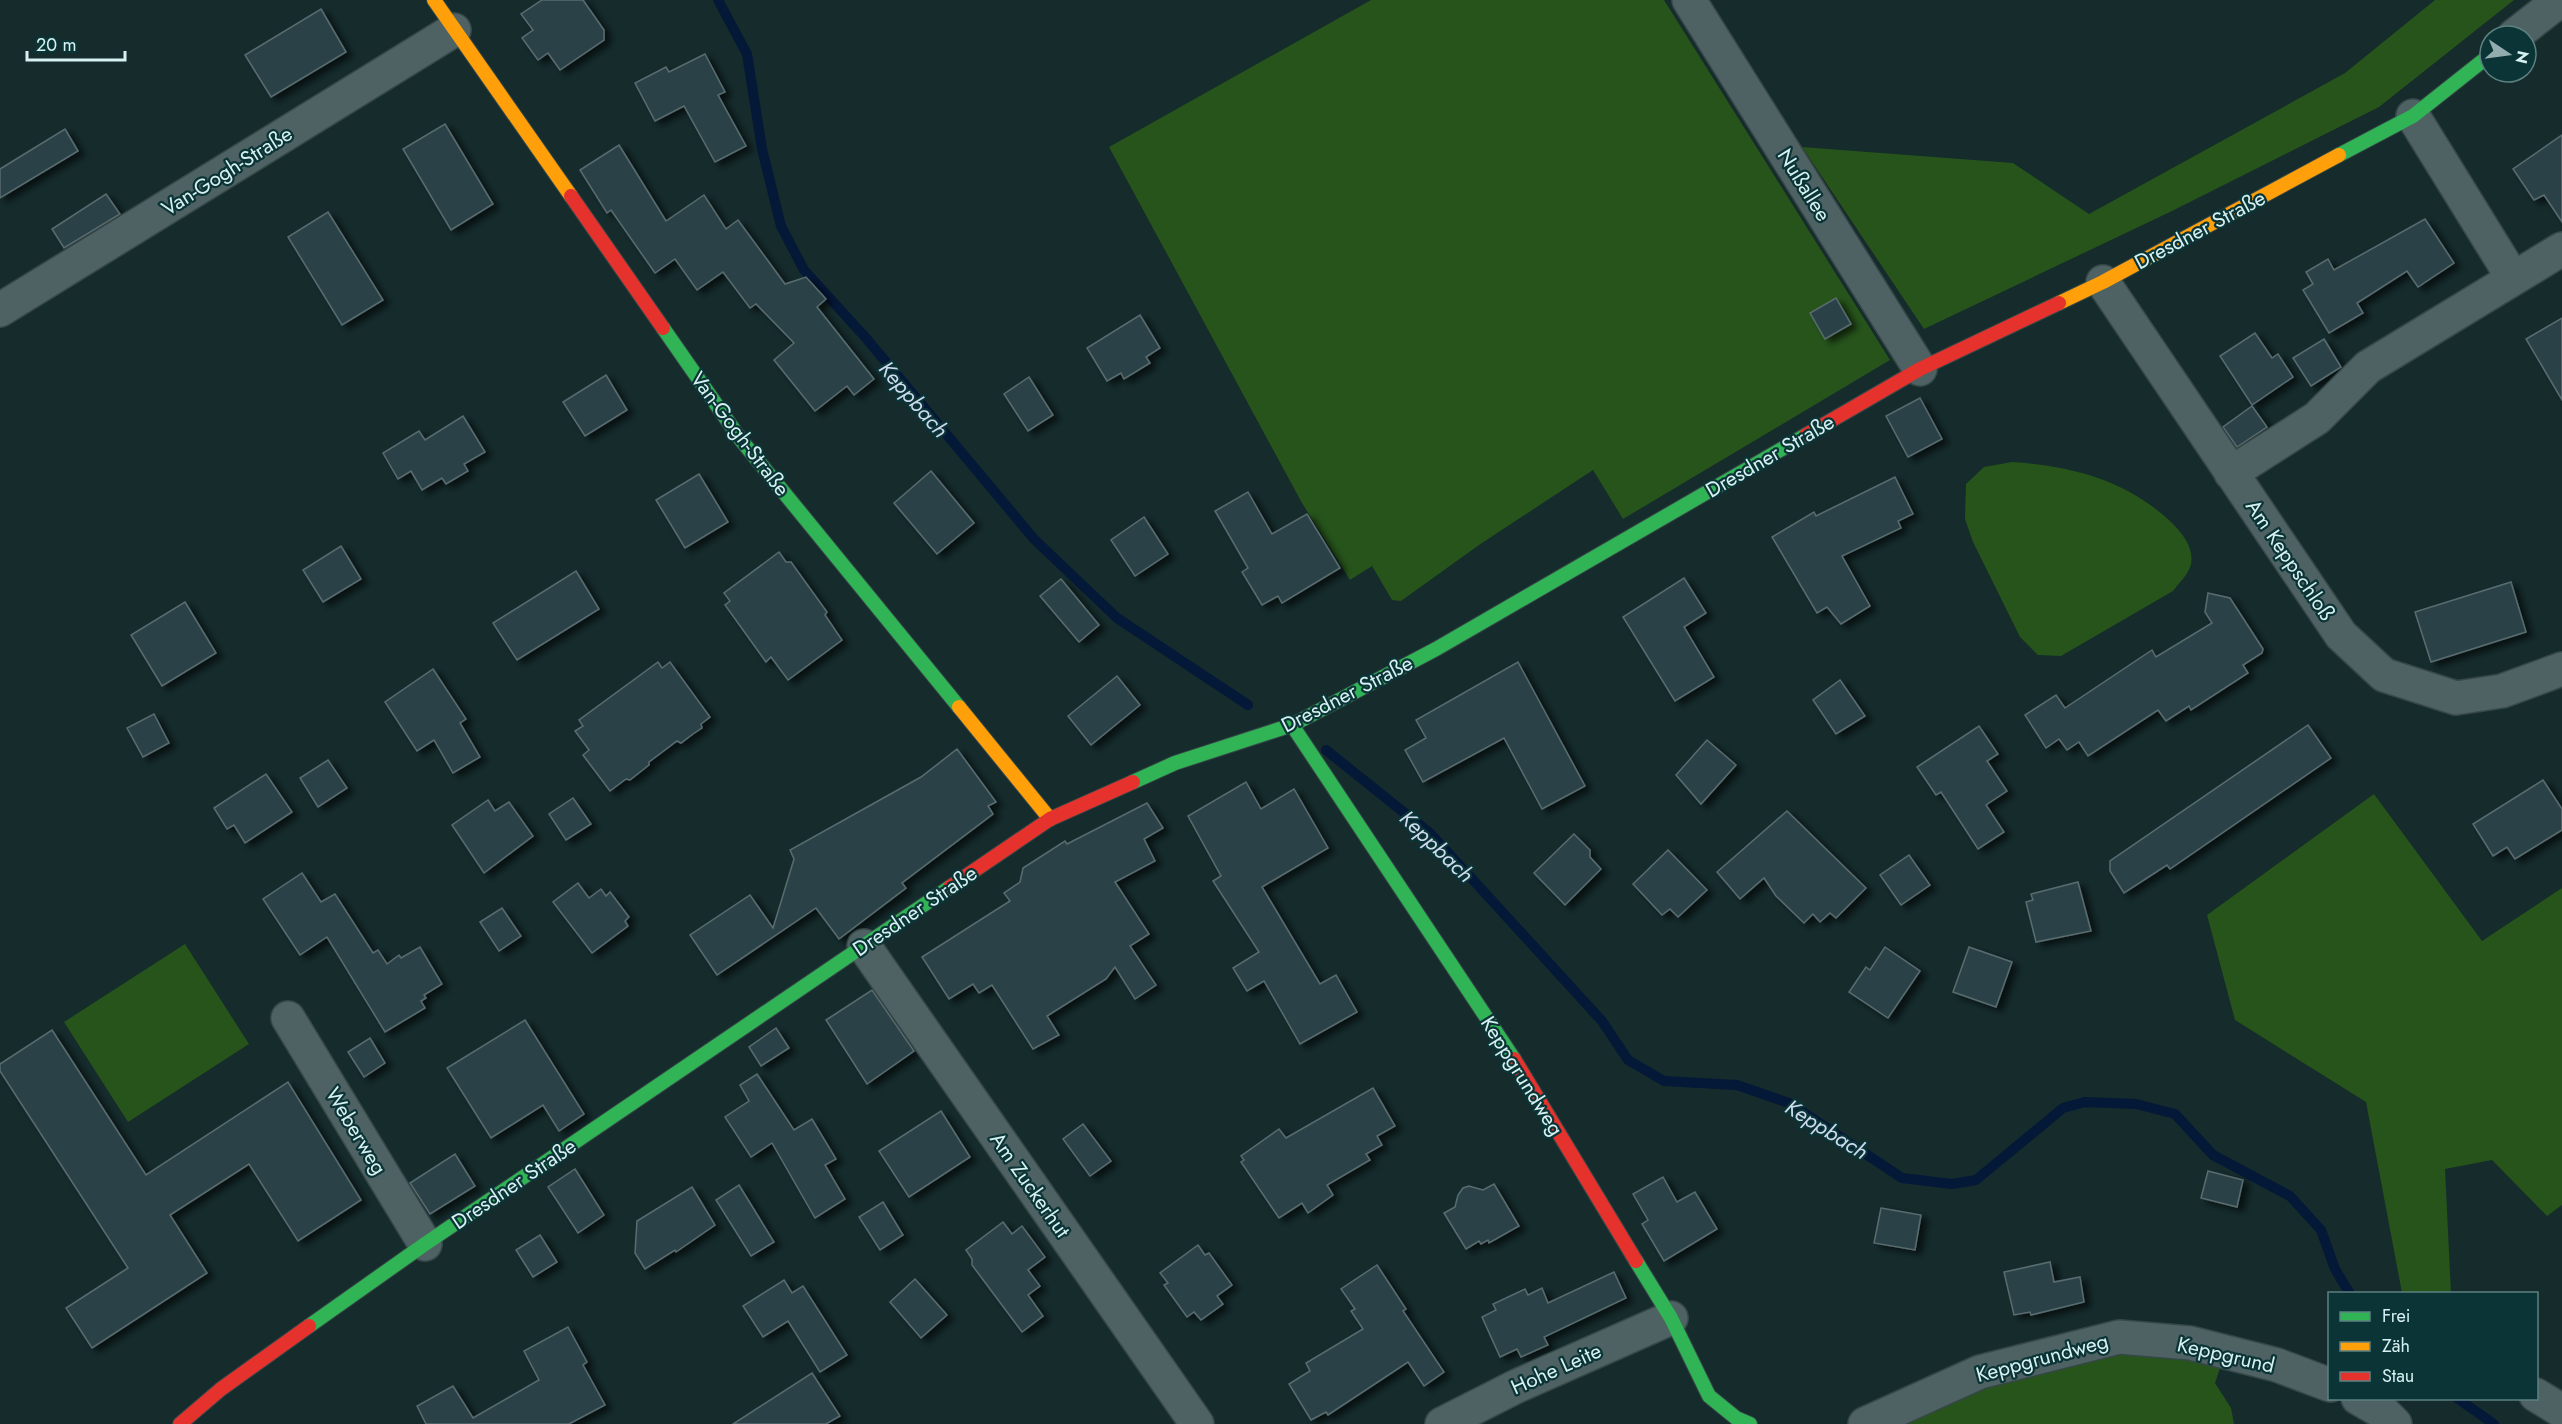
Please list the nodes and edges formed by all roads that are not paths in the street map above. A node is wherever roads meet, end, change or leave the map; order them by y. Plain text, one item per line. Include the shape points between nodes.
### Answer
1 (434, 0) edge
2 (1689, 0) edge
3 (2560, 0) edge
4 (2529, 24) edge
5 (454, 30) junction
6 (2478, 65) edge
7 (2413, 116) junction
8 (2562, 249) edge
9 (2513, 278) junction
10 (2103, 282) junction
11 (0, 310) edge
12 (1920, 369) junction
13 (2231, 473) junction
14 (2562, 669) edge
15 (1292, 724) junction
16 (1050, 819) junction
17 (864, 946) junction
18 (288, 1018) dead end
19 (425, 1244) junction
20 (1671, 1318) junction
21 (2120, 1337) joint
22 (2328, 1384) edge
23 (2538, 1396) edge
24 (2562, 1411) edge
25 (180, 1424) edge
26 (1197, 1424) edge
27 (1442, 1424) edge
28 (1750, 1424) edge
29 (1865, 1424) edge

1 - 5 street, Van-Gogh-Straße
2 - 12 street, Nußallee
3 - 4 street
5 - 11 street, Van-Gogh-Straße
5 - 16 street, Van-Gogh-Straße via 741,440
6 - 7 street, Dresdner Straße
7 - 9 street
7 - 10 street, Dresdner Straße
8 - 9 street
9 - 13 street via 2368,367 2317,418
10 - 12 street, Dresdner Straße
10 - 13 street, Am Keppschloß
12 - 15 street, Dresdner Straße via 1436,649
13 - 14 street, Am Keppschloß via 2341,635 2384,675 2456,698 2502,691
15 - 16 street, Dresdner Straße via 1174,763
15 - 20 street, Keppgrundweg via 1512,1057
16 - 17 street, Dresdner Straße
17 - 19 street, Dresdner Straße
17 - 26 street, Am Zuckerhut
18 - 19 street, Weberweg
19 - 25 street, Dresdner Straße via 221,1389
20 - 27 street, Hohe Leite
20 - 28 street, Keppgrundweg via 1709,1396
21 - 22 street, Keppgrund via 2190,1343 2277,1365
21 - 29 street, Keppgrundweg via 1980,1372
23 - 24 street

